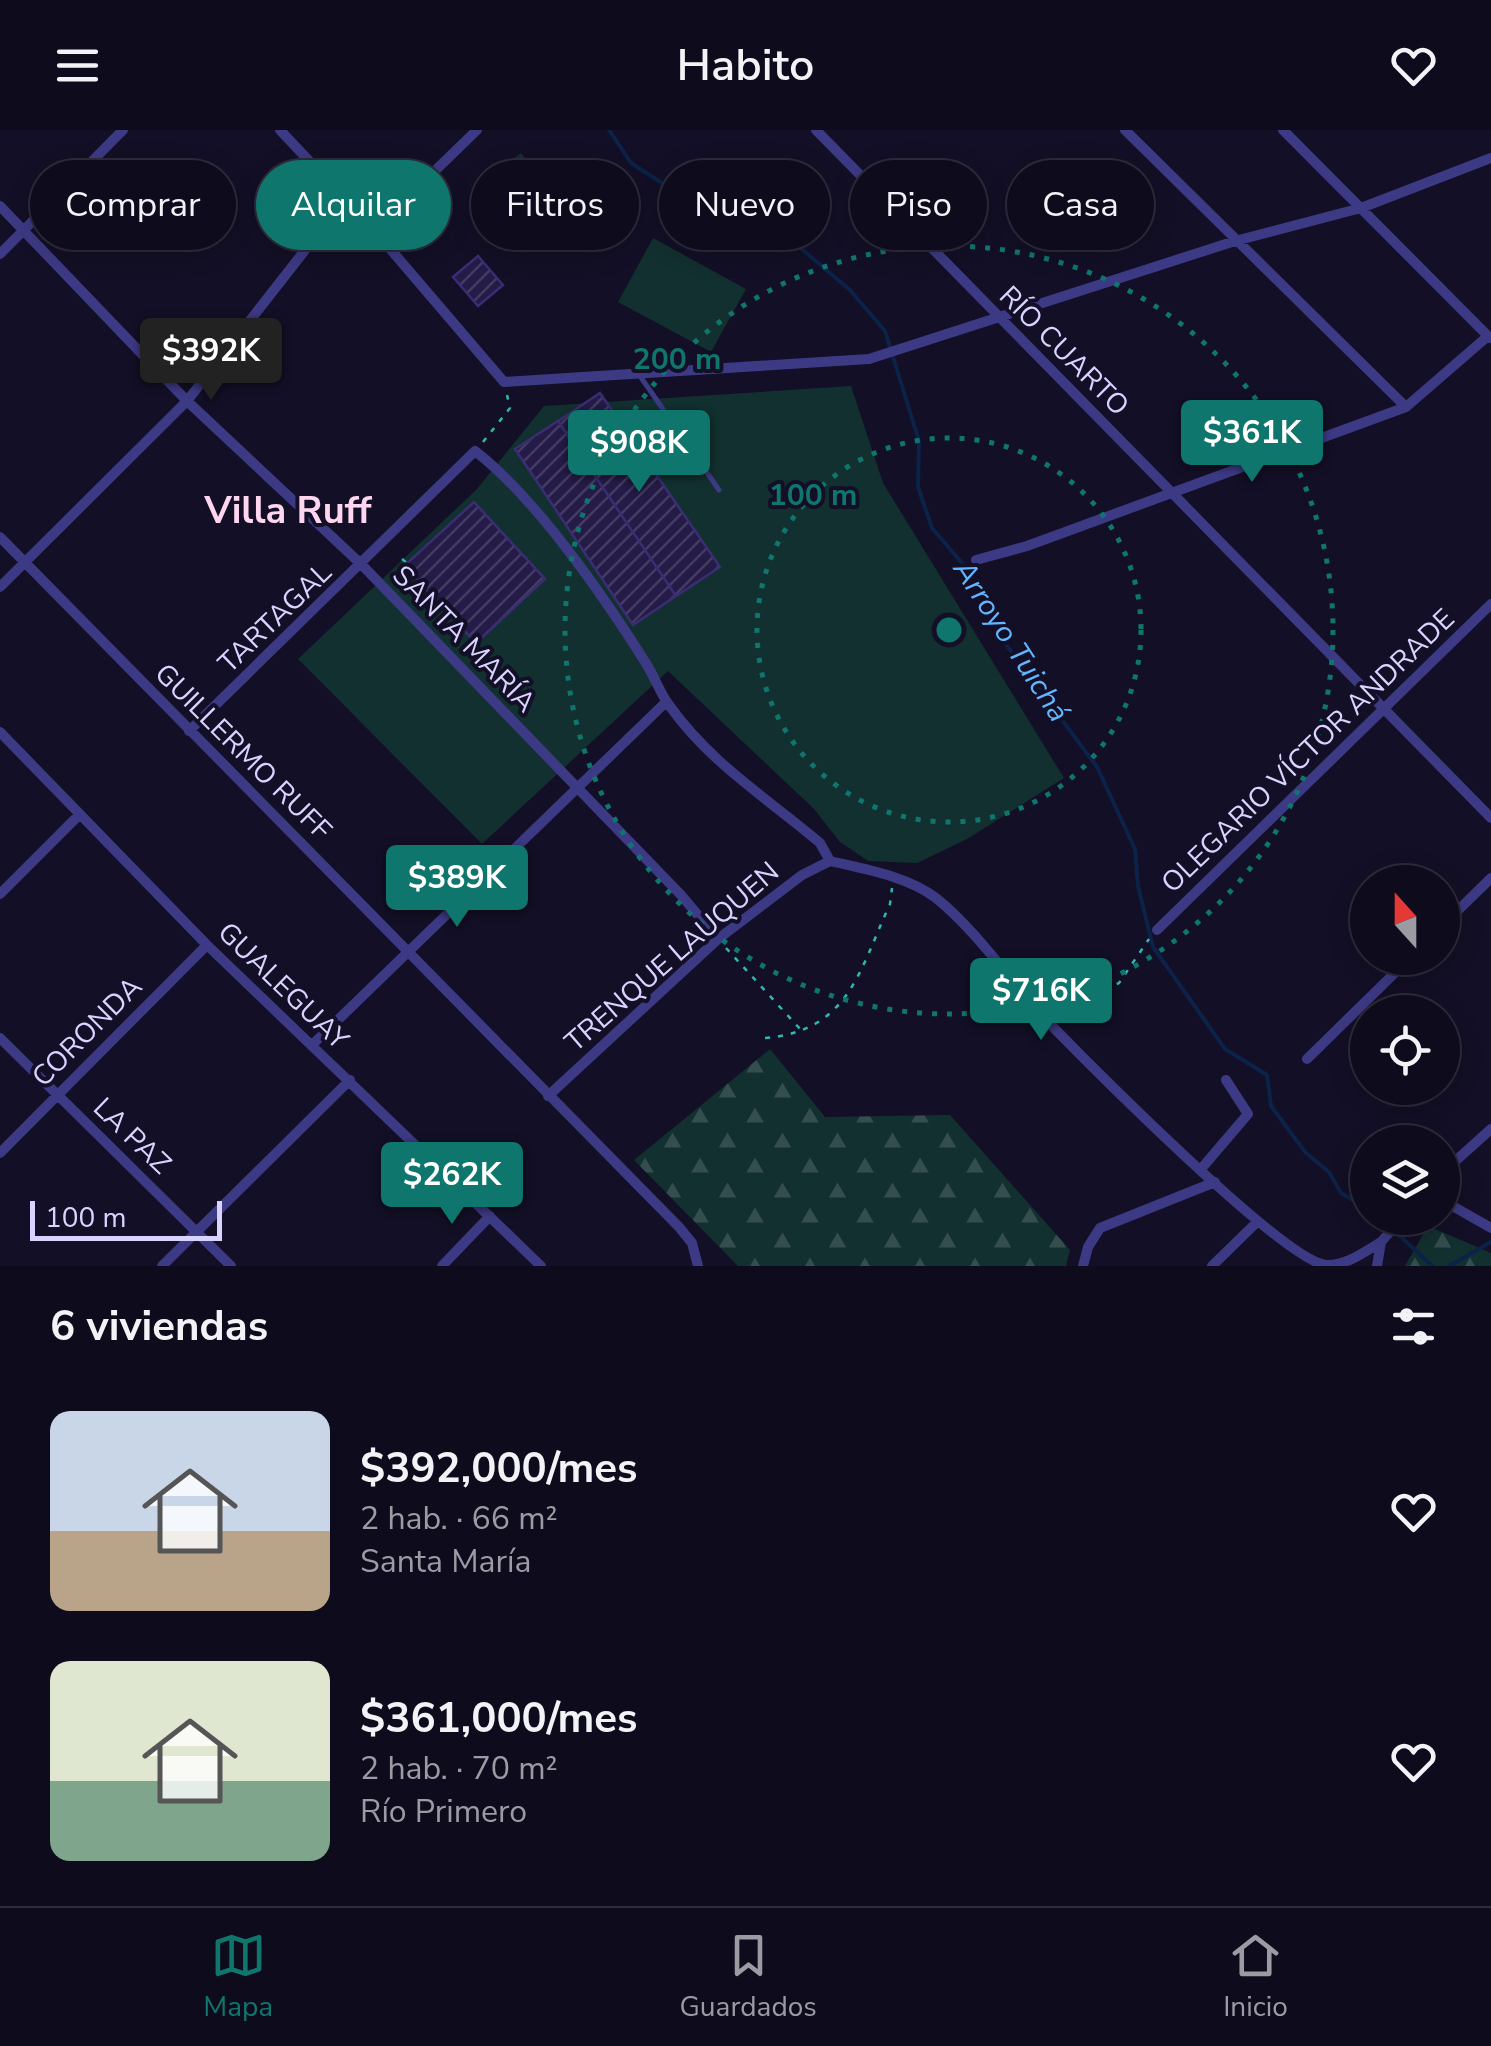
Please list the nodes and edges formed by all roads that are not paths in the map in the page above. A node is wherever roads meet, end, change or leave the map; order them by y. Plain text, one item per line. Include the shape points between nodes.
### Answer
1 (123, 130) edge
2 (280, 130) edge
3 (477, 130) edge
4 (833, 130) edge
5 (1126, 130) edge
6 (1283, 130) edge
7 (818, 132) edge
8 (1491, 158) edge
9 (309, 160) edge
10 (446, 160) edge
11 (0, 206) edge
12 (1361, 208) junction
13 (23, 231) junction
14 (1235, 241) junction
15 (305, 250) edge
16 (391, 250) edge
17 (0, 254) edge
18 (998, 316) junction
19 (1490, 337) edge
20 (640, 376) junction
21 (188, 401) junction
22 (1406, 407) junction
23 (719, 490) dead end
24 (1172, 493) junction
25 (0, 536) edge
26 (976, 560) dead end
27 (25, 561) junction
28 (362, 565) junction
29 (0, 588) edge
30 (1491, 604) edge
31 (666, 702) junction
32 (1384, 708) junction
33 (189, 731) junction
34 (0, 732) edge
35 (575, 787) junction
36 (80, 814) junction
37 (1491, 818) edge
38 (830, 861) junction
39 (1491, 878) edge
40 (0, 894) edge
41 (1460, 908) edge
42 (1157, 930) dead end
43 (718, 939) junction
44 (207, 945) junction
45 (408, 949) junction
46 (1392, 975) edge
47 (0, 1038) edge
48 (312, 1045) junction
49 (1307, 1058) dead end
50 (350, 1080) junction
51 (1226, 1080) dead end
52 (57, 1094) junction
53 (548, 1096) junction
54 (1491, 1129) edge
55 (0, 1152) edge
56 (1460, 1157) edge
57 (1202, 1170) junction
58 (1215, 1182) junction
59 (1460, 1210) edge
60 (490, 1216) junction
61 (1256, 1223) junction
62 (1491, 1228) edge
63 (198, 1232) junction
64 (1387, 1235) edge
65 (1381, 1242) junction
66 (698, 1264) edge
67 (162, 1266) edge
68 (231, 1266) edge
69 (442, 1266) edge
70 (541, 1266) edge
71 (1084, 1266) edge
72 (1212, 1266) edge
73 (1377, 1266) edge

1 - 13 street
2 - 9 street
3 - 10 street
4 - 7 street
5 - 14 street
6 - 12 street
7 - 18 street, RÍO CUARTO
8 - 12 street
11 - 13 street, SANTA MARÍA
12 - 14 street
12 - 19 street
13 - 17 street
13 - 21 street, SANTA MARÍA
14 - 18 street
14 - 22 street
15 - 21 street
16 - 20 street via 504,382
18 - 20 street via 868,360
18 - 24 street, RÍO CUARTO
19 - 22 street
20 - 23 lane
21 - 27 street
21 - 28 street, SANTA MARÍA
22 - 24 street
24 - 26 street
24 - 32 street, RÍO CUARTO
25 - 27 street, GUILLERMO RUFF
27 - 29 street
27 - 33 street, GUILLERMO RUFF
28 - 31 street, TARTAGAL via 475,451 501,471 550,530
28 - 33 street, TARTAGAL
28 - 35 street, SANTA MARÍA
30 - 32 street, OLEGARIO VÍCTOR ANDRADE
31 - 35 street
31 - 38 street via 726,771 810,834
32 - 37 street, RÍO CUARTO
32 - 42 street, OLEGARIO VÍCTOR ANDRADE
33 - 45 street, GUILLERMO RUFF
34 - 36 street, GUALEGUAY
35 - 43 street, SANTA MARÍA
35 - 45 street
36 - 40 street
36 - 44 street, GUALEGUAY
38 - 43 street, TRENQUE LAUQUEN via 802,874
38 - 57 street via 892,877 936,898 1051,1024
39 - 41 street
43 - 53 street, TRENQUE LAUQUEN
44 - 48 street, GUALEGUAY
44 - 52 street, CORONDA
45 - 48 street
45 - 53 street, GUILLERMO RUFF
46 - 49 street
47 - 52 street, LA PAZ
48 - 50 street, GUALEGUAY
50 - 60 street, GUALEGUAY
50 - 63 street
51 - 57 street via 1248,1114
52 - 55 street, CORONDA
52 - 63 street, LA PAZ
53 - 66 street, GUILLERMO RUFF via 679,1227
54 - 56 street
57 - 58 street
58 - 61 street
58 - 71 street via 1100,1228
59 - 62 street
60 - 69 street
60 - 70 street, GUALEGUAY
61 - 65 street via 1306,1259 1326,1265 1346,1263
61 - 72 street
63 - 67 street
63 - 68 street, LA PAZ
64 - 65 street
65 - 73 street

